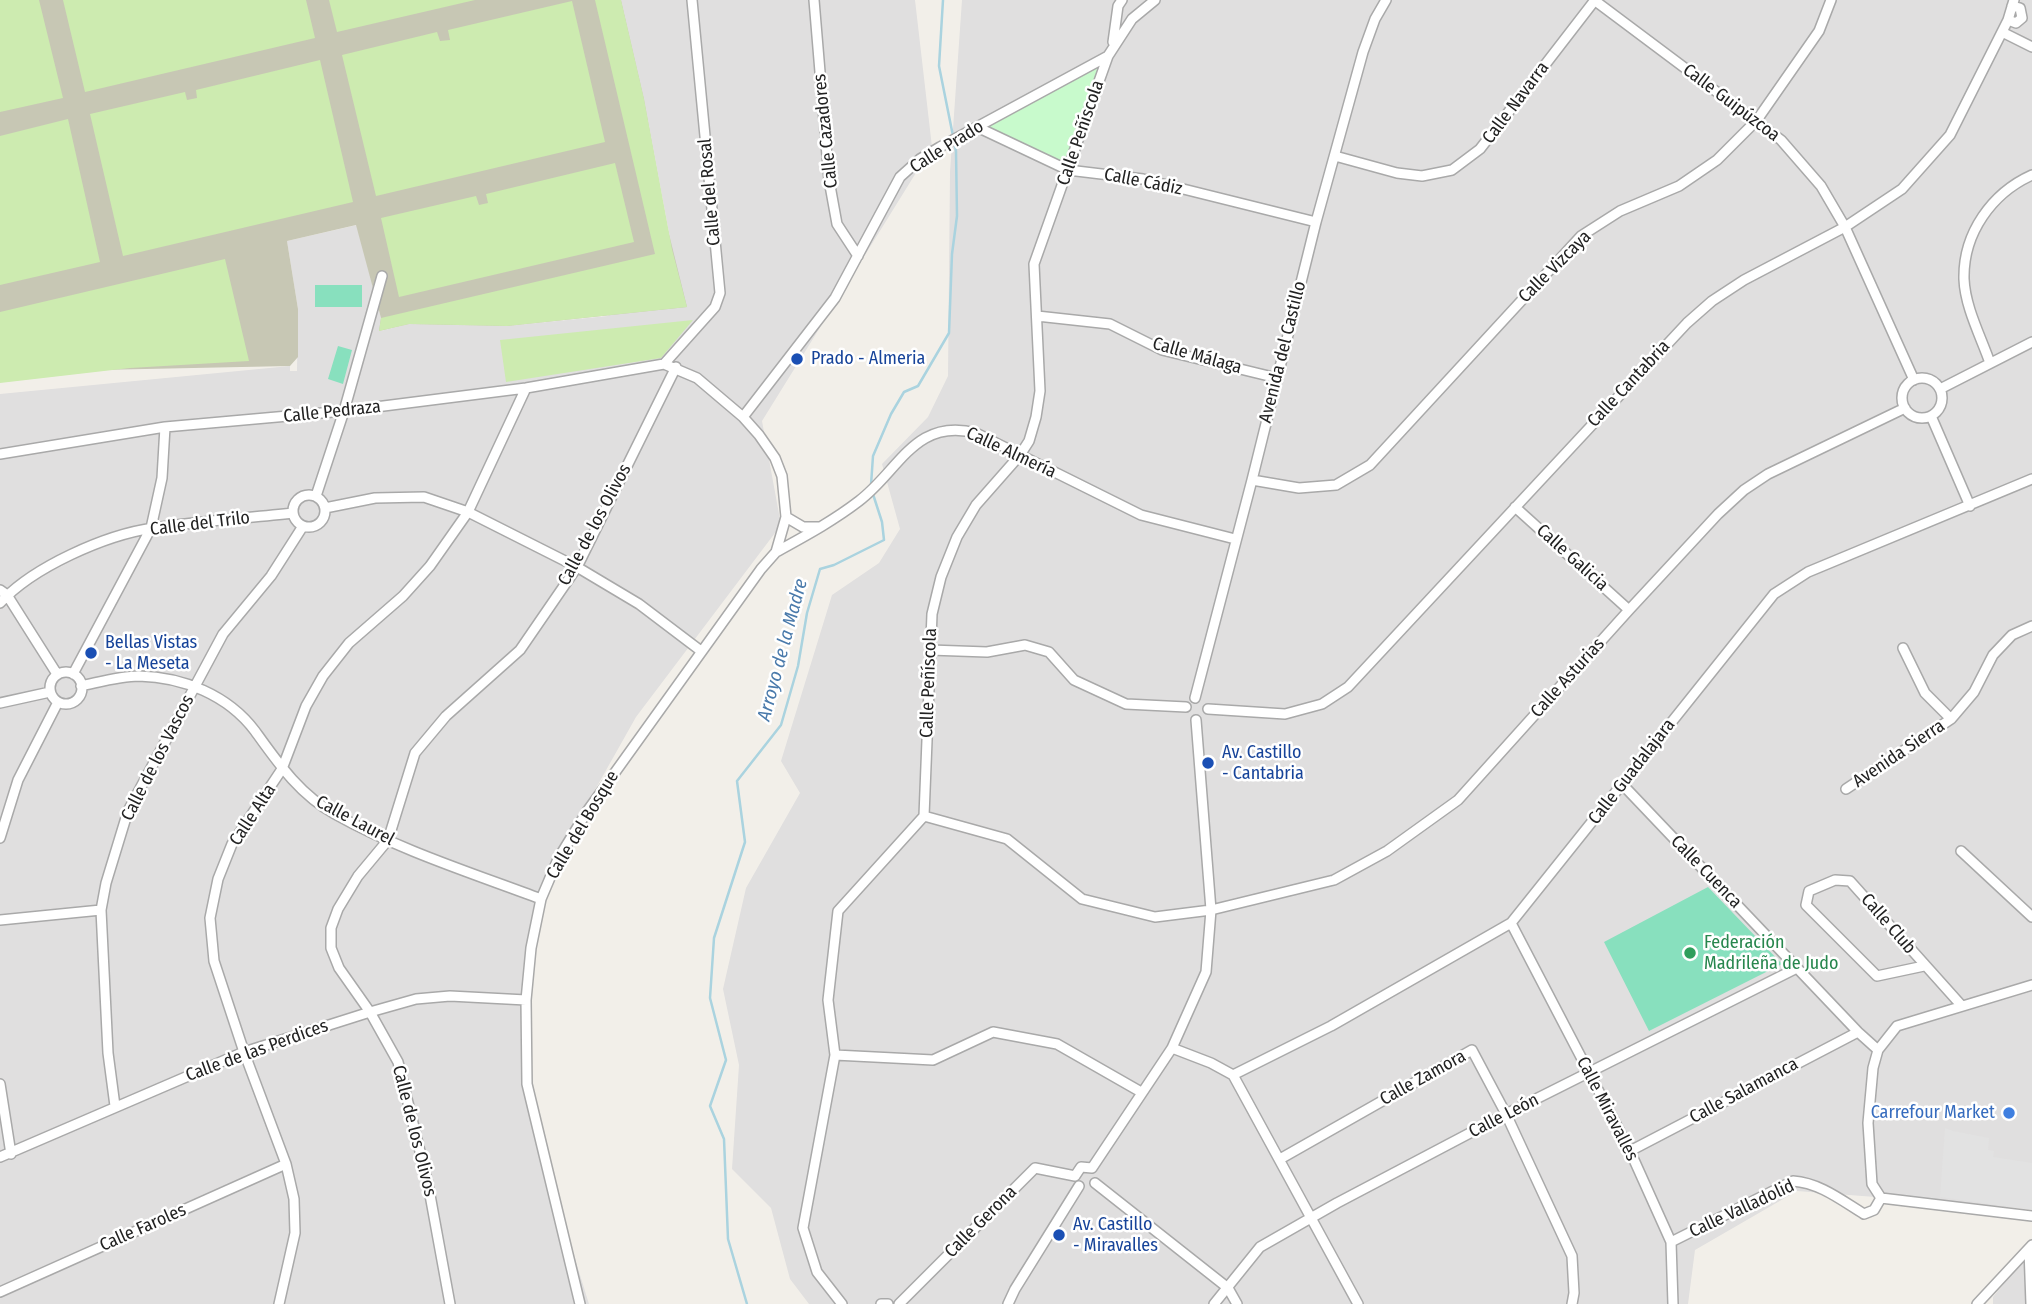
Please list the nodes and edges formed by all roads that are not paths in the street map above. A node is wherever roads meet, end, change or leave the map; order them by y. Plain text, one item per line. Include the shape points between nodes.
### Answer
1 (692, 0) edge
2 (814, 0) edge
3 (1386, 0) edge
4 (1594, 0) edge
5 (1831, 0) edge
6 (1152, 1) edge
7 (1118, 2) edge
8 (2013, 3) edge
9 (1132, 19) junction
10 (2002, 32) junction
11 (2032, 47) edge
12 (1110, 51) junction
13 (1757, 120) junction
14 (977, 127) junction
15 (1335, 156) junction
16 (1068, 170) junction
17 (2032, 175) edge
18 (1316, 222) junction
19 (1844, 227) junction
20 (858, 256) junction
21 (382, 276) dead end
22 (1037, 316) junction
23 (2032, 342) edge
24 (1990, 363) junction
25 (664, 365) junction
26 (676, 367) junction
27 (1277, 378) junction
28 (1914, 380) junction
29 (526, 388) junction
30 (1940, 389) junction
31 (1905, 408) junction
32 (344, 411) junction
33 (1931, 416) junction
34 (743, 417) junction
35 (164, 427) junction
36 (0, 454) edge
37 (1020, 455) junction
38 (2032, 479) edge
39 (1252, 480) junction
40 (316, 496) junction
41 (1970, 506) junction
42 (1515, 507) junction
43 (325, 508) junction
44 (468, 512) junction
45 (293, 513) junction
46 (303, 526) junction
47 (789, 526) junction
48 (822, 527) junction
49 (151, 528) junction
50 (1235, 539) junction
51 (797, 540) junction
52 (776, 552) junction
53 (576, 568) junction
54 (2, 596) edge
55 (1629, 610) junction
56 (2032, 625) edge
57 (1903, 648) dead end
58 (930, 650) junction
59 (701, 651) junction
60 (57, 674) junction
61 (73, 674) junction
62 (81, 685) junction
63 (195, 686) junction
64 (50, 692) junction
65 (1195, 698) junction
66 (58, 702) junction
67 (0, 703) edge
68 (1186, 708) junction
69 (1208, 709) junction
70 (1951, 719) junction
71 (1196, 720) junction
72 (282, 769) junction
73 (1622, 784) junction
74 (1846, 789) dead end
75 (924, 816) junction
76 (0, 838) edge
77 (388, 840) junction
78 (1961, 851) dead end
79 (541, 899) junction
80 (101, 910) junction
81 (1211, 910) junction
82 (2032, 917) edge
83 (0, 920) edge
84 (1511, 923) junction
85 (1924, 966) junction
86 (1797, 968) junction
87 (2032, 985) edge
88 (526, 1000) junction
89 (1961, 1005) junction
90 (370, 1012) junction
91 (1857, 1032) junction
92 (1172, 1048) junction
93 (1878, 1050) junction
94 (244, 1052) junction
95 (835, 1055) junction
96 (1589, 1073) junction
97 (1233, 1075) junction
98 (0, 1084) edge
99 (1141, 1092) junction
100 (115, 1106) junction
101 (1506, 1114) junction
102 (1630, 1151) junction
103 (11, 1154) junction
104 (0, 1157) edge
105 (1280, 1158) junction
106 (286, 1164) junction
107 (1092, 1168) junction
108 (1075, 1176) junction
109 (1096, 1184) junction
110 (1079, 1186) junction
111 (1881, 1198) junction
112 (2032, 1216) edge
113 (1311, 1219) junction
114 (1671, 1242) junction
115 (2031, 1247) edge
116 (1228, 1288) junction
117 (0, 1292) edge
118 (279, 1304) edge
119 (450, 1304) edge
120 (580, 1304) edge
121 (842, 1304) edge
122 (881, 1304) edge
123 (888, 1304) edge
124 (898, 1304) edge
125 (1008, 1304) edge
126 (1214, 1304) edge
127 (1237, 1304) edge
128 (1358, 1304) edge
129 (1572, 1304) edge
130 (1673, 1304) edge
131 (1976, 1304) edge
132 (2031, 1304) edge

1 - 25 street, Calle del Rosal via 720,293 715,307
2 - 20 street, Calle Cazadores via 837,224
3 - 15 street, Avenida del Castillo via 1363,52
4 - 13 street, Calle Guipúzcoa
4 - 15 street, Calle Navarra via 1480,149 1452,170 1422,176
5 - 13 street, Calle Vizcaya via 1819,32
6 - 9 street, Calle Prado
7 - 9 street
7 - 12 street
8 - 10 street, Calle Cantabria
9 - 12 street, Calle Prado
10 - 11 street
10 - 19 street, Calle Cantabria via 1950,135 1902,189
12 - 14 street, Calle Prado
12 - 16 street, Calle Peñíscola
13 - 19 street, Calle Guipúzcoa via 1821,186
13 - 39 street, Calle Vizcaya via 1695,177 1620,211 1581,236 1370,465 1336,485 1299,488
14 - 16 street, Calle Cádiz
14 - 20 street, Calle Prado via 920,159 900,177
15 - 18 street, Avenida del Castillo
16 - 18 street, Calle Cádiz via 1143,179
16 - 22 street, Calle Peñíscola via 1034,264
17 - 24 street via 1994,200 1967,249 1964,280
18 - 27 street, Avenida del Castillo
19 - 28 street, Calle Guipúzcoa
19 - 42 street, Calle Cantabria via 1762,269 1699,312
20 - 34 street, Calle Prado via 835,298
21 - 32 street
22 - 27 street, Calle Málaga via 1110,324 1162,350
22 - 37 street, Calle Peñíscola via 1040,391 1029,441
23 - 24 street
24 - 30 street
25 - 26 street, Calle del Bosque
25 - 29 street, Calle Pedraza
26 - 34 street, Calle del Bosque via 697,378
26 - 53 street, Calle de los Olivos
27 - 39 street, Avenida del Castillo
28 - 30 street via 1930,380
28 - 31 street via 1905,390
29 - 32 street, Calle Pedraza
29 - 44 street, Calle Alta
30 - 33 street via 1941,407
31 - 33 street via 1916,417
31 - 55 street, Calle Asturias via 1744,490
32 - 35 street, Calle Pedraza
32 - 40 street
33 - 41 street
34 - 47 street, Calle del Bosque via 775,458
35 - 36 street, Calle Pedraza
35 - 49 street via 162,478
37 - 48 street, Calle Almería via 976,433 940,431 907,449 885,478
37 - 50 street, Calle Almería via 1141,515
37 - 58 street, Calle Peñíscola via 976,505 957,537 932,614
38 - 41 street, Calle Guadalajara
39 - 50 street, Avenida del Castillo
40 - 43 street
40 - 45 street via 302,496
41 - 73 street, Calle Guadalajara via 1808,572 1774,594
42 - 55 street, Calle Galicia
42 - 69 street, Calle Cantabria via 1349,687 1322,704 1285,714
43 - 44 street via 374,498 424,497
43 - 46 street via 322,521
44 - 53 street
44 - 72 street, Calle Alta via 404,596 349,642 323,676
45 - 46 street
45 - 49 street, Calle del Trilo
46 - 63 street, Calle de los Vascos via 271,576 223,635
47 - 48 street
47 - 51 street via 802,533
47 - 51 street via 785,542
47 - 52 street, Calle del Bosque
48 - 51 street, Calle Almería
49 - 54 street, Calle del Trilo via 46,566
49 - 61 street
50 - 65 street, Avenida del Castillo
51 - 52 street, Calle Almería
52 - 59 street, Calle del Bosque
53 - 59 street via 639,604
53 - 77 street, Calle de los Olivos via 520,650 446,716 415,753
54 - 60 street
55 - 81 street, Calle Asturias via 1458,800 1387,851 1334,880
56 - 70 street, Avenida Sierra via 2012,635 1993,656 1974,692
57 - 70 street via 1925,693
58 - 68 street via 986,652 1025,645 1049,652 1074,680 1126,704
58 - 75 street, Calle Peñíscola
59 - 79 street, Calle del Bosque via 588,810 558,859
60 - 61 street
60 - 64 street
61 - 62 street
62 - 63 street, Calle Laurel via 136,676
62 - 66 street via 75,701
63 - 72 street, Calle Laurel via 227,704 252,727
63 - 80 street, Calle de los Vascos via 128,811
64 - 66 street
64 - 67 street
65 - 68 street
65 - 69 street via 1204,701
66 - 76 street via 18,780
68 - 71 street
69 - 71 street
70 - 74 street, Avenida Sierra
71 - 81 street
72 - 77 street, Calle Laurel via 333,814
72 - 94 street, Calle Alta via 232,844 210,918 214,961
73 - 84 street, Calle Guadalajara
73 - 86 street, Calle Cuenca
75 - 81 street, Calle Asturias via 1007,839 1082,900 1155,917
75 - 95 street via 838,911 828,1000
77 - 79 street, Calle Laurel
77 - 90 street, Calle de los Olivos via 358,876 331,928 331,948 339,968
78 - 82 street
79 - 88 street, Calle del Bosque
80 - 83 street
80 - 100 street, Calle de los Vascos
81 - 92 street via 1206,972
84 - 96 street, Calle Miravalles
84 - 97 street, Calle Guadalajara via 1331,1027
85 - 85 street, Calle Club via 1850,881 1835,880 1809,891 1806,905 1877,976
85 - 89 street, Calle Club
86 - 91 street, Calle Cuenca
86 - 96 street, Calle León
87 - 89 street
88 - 90 street, Calle de las Perdices via 450,996
88 - 120 street, Calle del Bosque via 527,1084
89 - 93 street via 1897,1026
90 - 94 street, Calle de las Perdices
90 - 119 street, Calle de los Olivos via 398,1062 428,1184
91 - 93 street, Calle Cuenca
91 - 102 street, Calle Salamanca
92 - 97 street
92 - 99 street
93 - 111 street via 1868,1123 1871,1184
94 - 100 street, Calle de las Perdices
94 - 106 street, Calle Alta
95 - 99 street via 933,1060 993,1032 1057,1044
95 - 121 street via 803,1228 817,1272
96 - 101 street, Calle León
96 - 102 street, Calle Miravalles
97 - 105 street
98 - 103 street
99 - 107 street
100 - 103 street, Calle de las Perdices
101 - 105 street, Calle Zamora via 1472,1051
101 - 113 street, Calle León
101 - 129 street, Calle Zamora via 1572,1256
102 - 114 street, Calle Miravalles
103 - 104 street, Calle de las Perdices
105 - 113 street
106 - 117 street, Calle Faroles
106 - 118 street, Calle Alta via 295,1199 295,1233
107 - 108 street via 1081,1167
107 - 109 street via 1097,1173
108 - 110 street
108 - 124 street, Calle Gerona via 1035,1168
109 - 110 street
109 - 116 street
110 - 125 street
111 - 112 street
111 - 114 street, Calle Valladolid via 1874,1210 1864,1214 1820,1187 1793,1181
113 - 116 street, Calle León via 1261,1247
113 - 128 street
114 - 130 street, Calle Miravalles
115 - 131 street
115 - 132 street
116 - 126 street, Calle León
116 - 127 street
122 - 123 street

